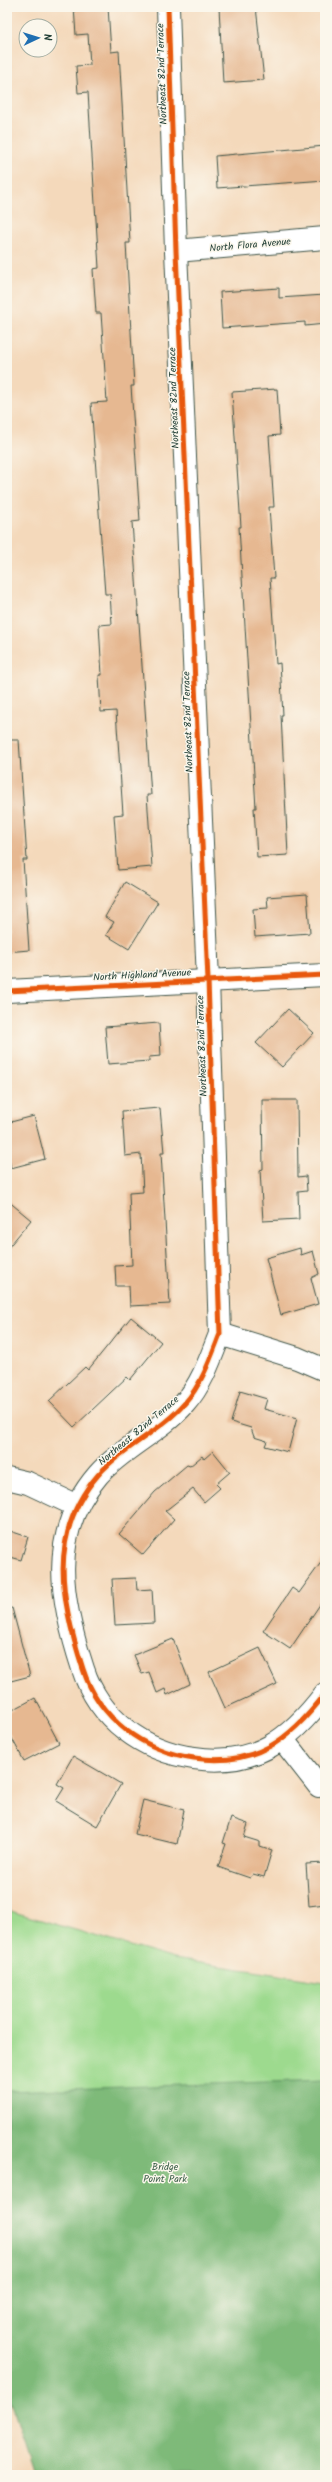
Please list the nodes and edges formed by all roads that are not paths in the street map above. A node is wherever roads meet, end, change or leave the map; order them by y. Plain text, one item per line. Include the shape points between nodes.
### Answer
1 (168, 7) edge
2 (325, 238) edge
3 (176, 251) junction
4 (325, 975) edge
5 (208, 980) junction
6 (7, 990) edge
7 (220, 1334) junction
8 (325, 1370) edge
9 (7, 1478) edge
10 (77, 1506) junction
11 (325, 1694) edge
12 (283, 1740) junction
13 (319, 1786) dead end

1 - 3 street, Northeast 82nd Terrace
2 - 3 street, North Flora Avenue
3 - 5 street, Northeast 82nd Terrace
4 - 5 street, North Highland Avenue
5 - 6 street, North Highland Avenue
5 - 7 street, Northeast 82nd Terrace
7 - 8 street via 297,1358
7 - 10 street, Northeast 82nd Terrace via 206,1369 185,1403 99,1475
9 - 10 street via 28,1483
10 - 12 street, Northeast 82nd Terrace via 68,1532 63,1560 63,1592 74,1642 88,1685 106,1712 126,1731 150,1746 180,1756 212,1761 237,1758 261,1752
11 - 12 street, Northeast 82nd Terrace
12 - 13 street

